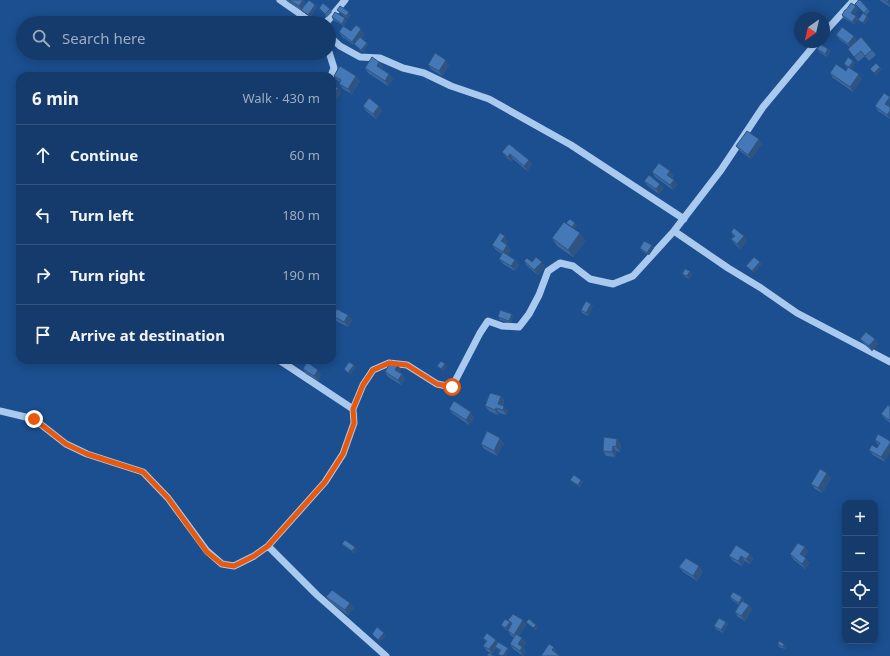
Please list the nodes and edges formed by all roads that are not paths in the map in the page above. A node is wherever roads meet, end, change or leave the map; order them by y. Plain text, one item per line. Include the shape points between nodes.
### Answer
1 (280, 0) edge
2 (345, 0) edge
3 (854, 0) edge
4 (303, 16) edge
5 (332, 16) edge
6 (830, 26) edge
7 (336, 42) edge
8 (812, 48) edge
9 (332, 60) edge
10 (332, 72) edge
11 (684, 219) junction
12 (674, 231) junction
13 (890, 362) edge
14 (285, 364) edge
15 (353, 409) junction
16 (0, 411) edge
17 (268, 546) junction
18 (386, 656) edge

1 - 4 street
2 - 5 street
3 - 6 street
7 - 11 street via 360,57 380,58 489,99 571,145
8 - 11 street via 763,107
9 - 10 street
11 - 12 street
12 - 13 street via 797,313
12 - 15 street via 633,276 613,284 590,279 573,266 560,263 548,271 539,295 519,327 502,326 488,321 452,387 437,384 407,365 389,363 373,370 363,385
14 - 15 street
15 - 17 street via 354,423 343,454 329,477
16 - 17 street via 34,419 66,444 87,454 143,472 168,498 207,552 222,564 234,566
17 - 18 street via 317,596

